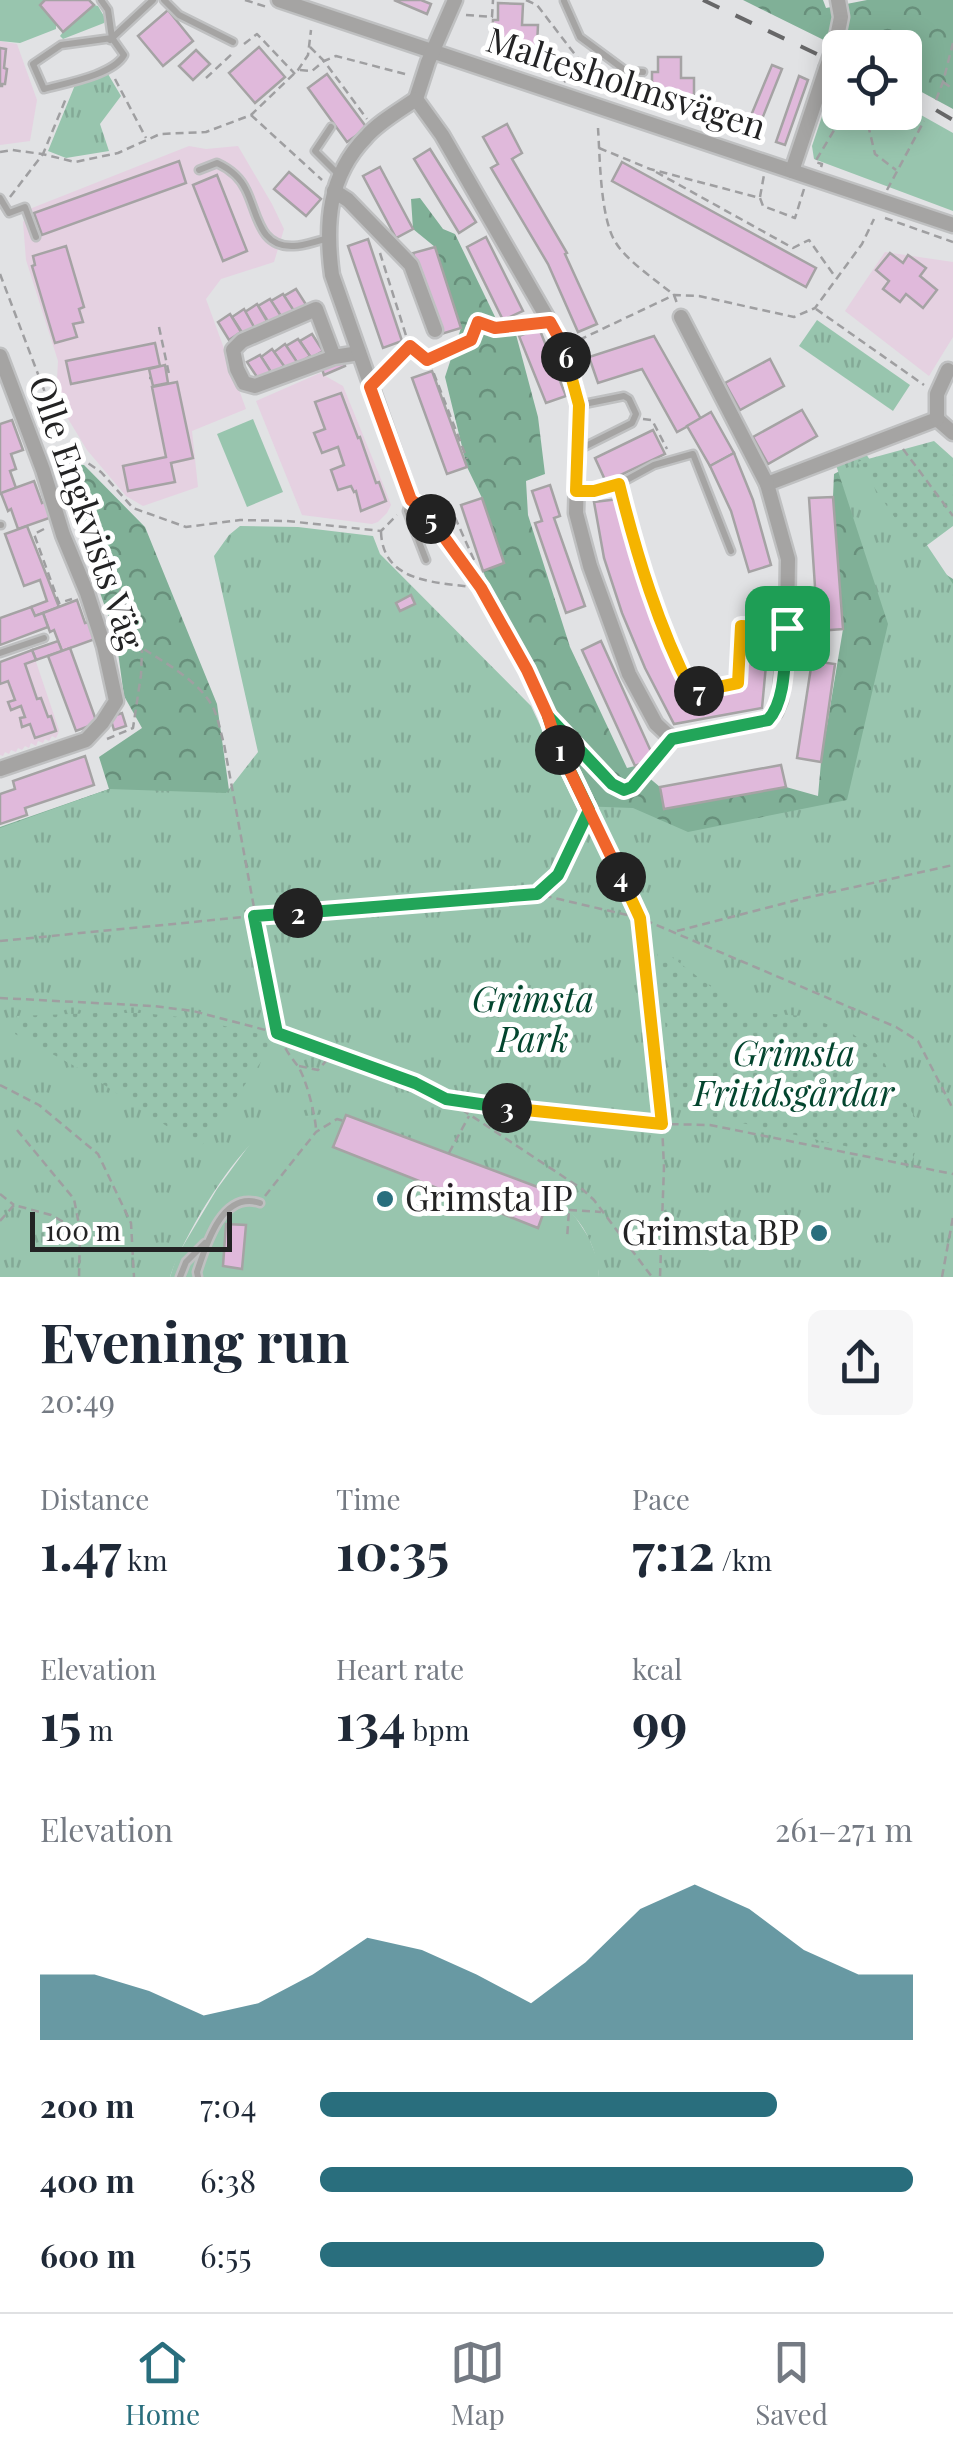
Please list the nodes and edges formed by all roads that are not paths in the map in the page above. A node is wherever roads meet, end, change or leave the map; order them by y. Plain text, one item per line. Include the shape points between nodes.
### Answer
1 (101, 0) edge
2 (153, 0) edge
3 (164, 0) edge
4 (279, 0) edge
5 (838, 0) edge
6 (565, 2) edge
7 (449, 5) edge
8 (110, 40) junction
9 (233, 42) dead end
10 (433, 51) junction
11 (644, 72) dead end
12 (416, 99) junction
13 (332, 127) dead end
14 (199, 170) dead end
15 (792, 171) junction
16 (337, 184) junction
17 (2, 201) edge
18 (953, 225) edge
19 (36, 236) dead end
20 (327, 239) junction
21 (681, 317) road end
22 (435, 330) dead end
23 (359, 354) junction
24 (0, 356) edge
25 (334, 357) junction
26 (948, 370) dead end
27 (579, 405) junction
28 (937, 419) junction
29 (953, 433) edge
30 (579, 450) junction
31 (619, 484) junction
32 (767, 484) junction
33 (576, 491) junction
34 (410, 497) joint
35 (731, 551) dead end
36 (426, 560) dead end
37 (741, 626) road end
38 (44, 638) dead end
39 (0, 653) edge
40 (0, 769) edge
41 (260, 1203) road end
42 (207, 1242) junction
43 (180, 1277) edge
44 (198, 1277) edge

1 - 8 lane
2 - 8 lane
3 - 9 lane
4 - 10 street, Maltesholmsvägen
5 - 15 street, bridge via 836,42
6 - 11 lane via 580,37 626,71
7 - 10 street
8 - 8 lane via 61,46 33,64 44,89 120,64 124,54
10 - 12 street
10 - 15 street, Maltesholmsvägen
12 - 16 street via 367,135
12 - 27 street via 564,347
13 - 16 lane via 315,151
14 - 20 lane via 217,163 232,170 260,229 275,244
15 - 18 street, Maltesholmsvägen via 811,183
16 - 20 street
16 - 22 street via 410,266
17 - 19 lane via 9,214 25,207
20 - 23 street via 332,276
21 - 32 street
23 - 25 street
23 - 34 street
24 - 40 street, Olle Engkvists Väg via 87,594 116,701 93,741
25 - 25 street via 316,309 233,350 244,383 255,386
26 - 28 street via 937,394
27 - 30 street
27 - 30 lane via 618,395 629,399 636,414 632,423
28 - 29 street
28 - 32 street
30 - 33 street
31 - 33 lane
31 - 35 lane via 693,454
31 - 37 lane via 650,593 692,692 738,683
32 - 33 street via 788,559 776,712 768,720 672,739 656,724 629,674 590,566
34 - 36 lane via 406,510
38 - 39 lane
41 - 42 lane via 230,1206
42 - 43 lane
42 - 44 lane

